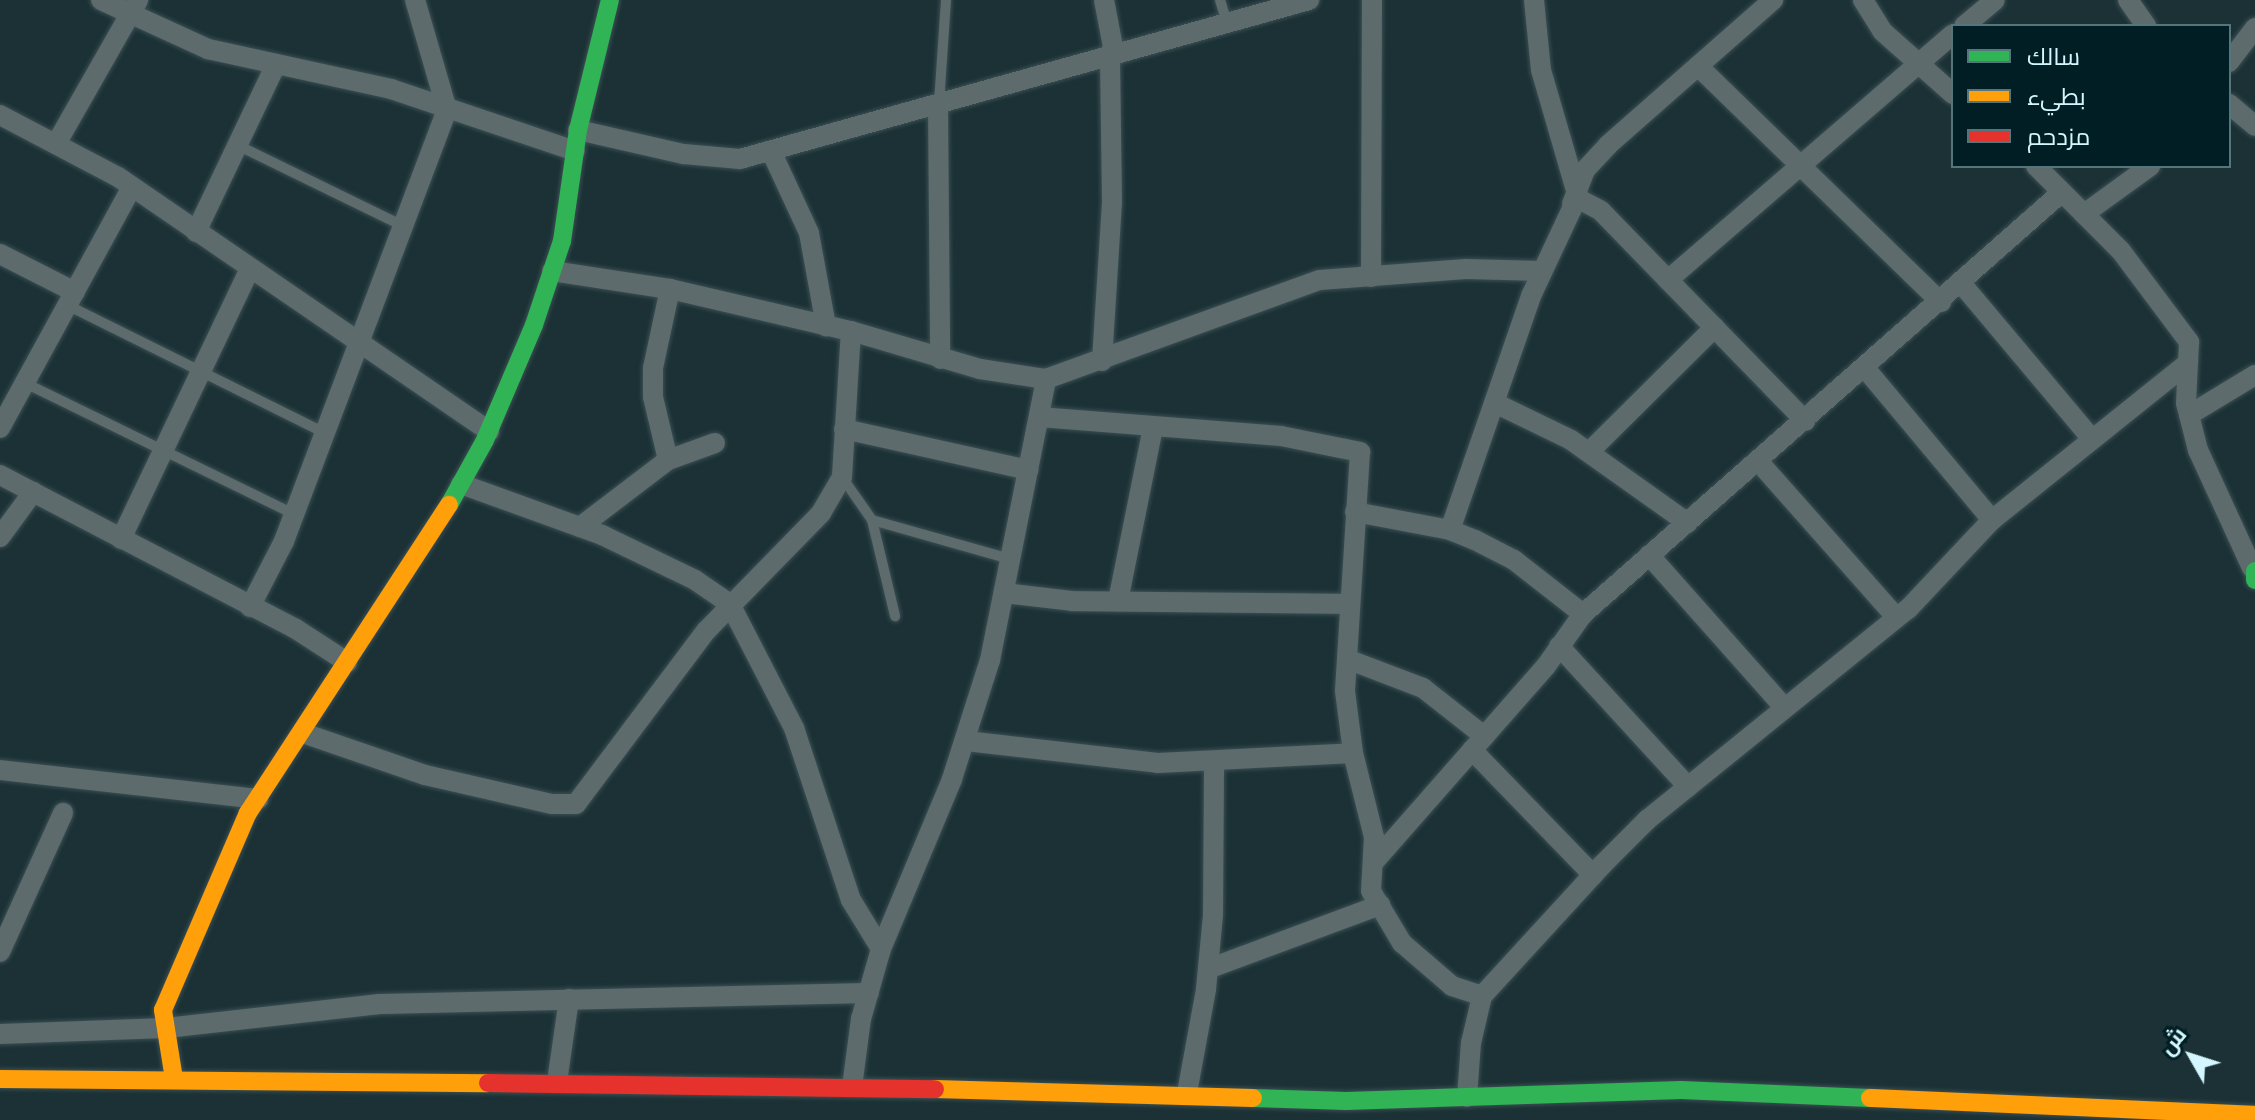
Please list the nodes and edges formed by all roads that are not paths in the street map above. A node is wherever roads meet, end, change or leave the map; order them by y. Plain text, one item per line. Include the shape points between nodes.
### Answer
1 (101, 0) edge
2 (415, 0) edge
3 (610, 0) edge
4 (946, 0) edge
5 (1104, 0) edge
6 (1220, 0) edge
7 (1309, 0) edge
8 (1372, 0) edge
9 (1534, 0) edge
10 (1773, 0) edge
11 (1863, 0) edge
12 (1995, 0) edge
13 (2128, 0) edge
14 (133, 8) edge
15 (1227, 23) junction
16 (1966, 24) edge
17 (2145, 24) edge
18 (2255, 28) edge
19 (1951, 35) edge
20 (1112, 52) junction
21 (2231, 59) edge
22 (1916, 61) junction
23 (276, 64) junction
24 (1698, 66) junction
25 (1951, 92) edge
26 (938, 105) junction
27 (2231, 106) edge
28 (447, 110) junction
29 (0, 115) edge
30 (2255, 126) edge
31 (578, 130) junction
32 (56, 144) junction
33 (237, 145) junction
34 (575, 151) junction
35 (771, 151) junction
36 (1797, 166) junction
37 (2038, 168) edge
38 (2147, 168) edge
39 (132, 187) junction
40 (2062, 192) junction
41 (1574, 195) junction
42 (2084, 214) junction
43 (403, 226) junction
44 (196, 232) junction
45 (0, 254) edge
46 (250, 268) junction
47 (552, 271) junction
48 (1542, 271) junction
49 (1371, 277) junction
50 (1668, 280) junction
51 (1961, 283) junction
52 (670, 289) junction
53 (71, 298) junction
54 (1941, 302) junction
55 (826, 326) junction
56 (1715, 327) junction
57 (851, 331) junction
58 (360, 344) junction
59 (940, 359) junction
60 (1102, 361) junction
61 (2188, 363) junction
62 (1865, 368) junction
63 (201, 372) junction
64 (2255, 375) edge
65 (1046, 379) junction
66 (25, 383) junction
67 (1497, 404) junction
68 (2189, 415) junction
69 (1039, 417) junction
70 (1805, 421) junction
71 (1153, 427) junction
72 (0, 428) edge
73 (844, 429) junction
74 (489, 431) junction
75 (325, 433) junction
76 (2092, 439) junction
77 (715, 443) dead end
78 (163, 450) junction
79 (1589, 452) junction
80 (668, 460) junction
81 (1759, 462) junction
82 (1029, 470) junction
83 (0, 475) edge
84 (842, 477) junction
85 (461, 484) junction
86 (33, 492) junction
87 (1355, 512) junction
88 (294, 514) junction
89 (872, 520) junction
90 (1992, 520) junction
91 (1688, 523) junction
92 (580, 527) junction
93 (1450, 530) junction
94 (0, 537) edge
95 (121, 539) junction
96 (1649, 555) junction
97 (1010, 559) junction
98 (2254, 573) edge
99 (1004, 593) junction
100 (1118, 601) junction
101 (730, 604) junction
102 (1349, 604) junction
103 (250, 607) junction
104 (1583, 614) junction
105 (895, 616) dead end
106 (1896, 617) junction
107 (1559, 646) junction
108 (1347, 659) junction
109 (347, 662) junction
110 (1784, 707) junction
111 (303, 733) junction
112 (966, 741) junction
113 (1478, 743) junction
114 (1353, 753) junction
115 (1214, 761) junction
116 (0, 770) edge
117 (1688, 787) junction
118 (258, 799) junction
119 (63, 813) dead end
120 (1373, 863) junction
121 (1593, 875) junction
122 (1380, 905) junction
123 (881, 949) junction
124 (0, 952) edge
125 (1208, 969) junction
126 (869, 993) junction
127 (1482, 996) junction
128 (569, 999) junction
129 (166, 1028) junction
130 (0, 1034) edge
131 (174, 1079) junction
132 (2, 1081) edge
133 (557, 1082) junction
134 (852, 1087) junction
135 (1187, 1093) junction
136 (1467, 1097) junction
137 (2255, 1115) edge
138 (2218, 1117) edge

1 - 14 street
2 - 28 street
3 - 31 main road
4 - 26 lane
5 - 20 street
6 - 15 lane
7 - 15 street
8 - 49 street
9 - 41 street via 1541,70
10 - 24 street
11 - 22 street via 1882,31
12 - 16 street
13 - 17 street
14 - 23 street via 208,49
14 - 32 street
15 - 20 street
18 - 21 street
19 - 22 street
20 - 26 street
20 - 60 street via 1112,202
22 - 25 street
22 - 36 street
23 - 28 street via 391,89
23 - 33 street
24 - 36 street
24 - 41 street via 1608,145
26 - 35 street via 867,120
26 - 59 street
27 - 30 street
28 - 34 street
28 - 43 street
29 - 32 street
31 - 34 main road
31 - 35 street via 684,154 740,159
32 - 39 street
33 - 43 lane
33 - 44 street
34 - 47 main road
35 - 55 street via 809,233
36 - 50 street
36 - 54 street
37 - 40 street
38 - 42 street
39 - 44 street
39 - 53 street
40 - 42 street
40 - 51 street
41 - 48 street
41 - 50 street via 1591,203
42 - 61 street via 2121,251 2189,342
43 - 58 street
44 - 46 street
45 - 53 street
46 - 58 street
46 - 63 street
47 - 52 street
47 - 74 main road
48 - 49 street via 1466,269
48 - 67 street
49 - 60 street via 1320,280
50 - 56 street
51 - 54 street
51 - 76 street
52 - 55 street
52 - 80 street via 653,368 653,397
53 - 63 lane
53 - 66 street
54 - 62 street
55 - 57 street
56 - 70 street
56 - 79 street
57 - 59 street
57 - 73 street
58 - 74 street
58 - 75 street
59 - 65 street
60 - 65 street
61 - 68 street
61 - 76 street
62 - 70 street
62 - 90 street
63 - 75 lane
63 - 78 street
64 - 68 street
65 - 69 street
66 - 72 street
66 - 78 lane
67 - 79 street
67 - 93 street
68 - 98 street via 2212,490
69 - 71 street
69 - 82 street
70 - 81 street
71 - 87 street via 1281,436 1360,452
71 - 100 street
73 - 82 street
73 - 84 street
74 - 85 main road
75 - 88 street
76 - 90 street
77 - 80 street
78 - 88 lane
78 - 95 street
79 - 91 street
80 - 92 street
81 - 91 street
81 - 106 street
82 - 97 street
83 - 86 street
84 - 89 lane
84 - 101 street via 821,513
85 - 92 street
85 - 109 main road
86 - 94 street
86 - 95 street
87 - 93 street
87 - 102 street
88 - 103 street
89 - 97 lane
89 - 105 lane
90 - 106 street
91 - 96 street
92 - 101 street via 695,580
93 - 104 street via 1514,560
95 - 103 street
96 - 104 street
96 - 110 street
97 - 99 street
99 - 100 street
99 - 112 street
100 - 102 street
101 - 111 street via 669,676 576,804 552,804 425,775
101 - 123 street via 794,728 851,900
102 - 108 street
103 - 109 street
104 - 107 street
106 - 110 street
107 - 113 street
107 - 117 street
108 - 113 street via 1423,688
108 - 114 street
109 - 111 main road
110 - 117 street
111 - 118 main road
112 - 115 street via 1100,759
112 - 123 street
113 - 120 street
113 - 121 street
114 - 115 street
114 - 120 street via 1374,837
115 - 125 street via 1217,845
116 - 118 street
117 - 121 street
118 - 129 main road via 207,900 163,1010
119 - 124 street
120 - 122 street via 1371,891
121 - 127 street
122 - 125 street
122 - 127 street via 1402,943 1452,986
123 - 126 street
125 - 135 street
126 - 128 street
126 - 134 street
127 - 136 street
128 - 129 street via 380,1004
128 - 133 street
129 - 130 street
129 - 131 main road
131 - 132 main road
131 - 133 main road
133 - 134 main road
134 - 135 main road
135 - 136 main road via 1346,1101
136 - 138 main road via 1681,1090
137 - 138 main road

